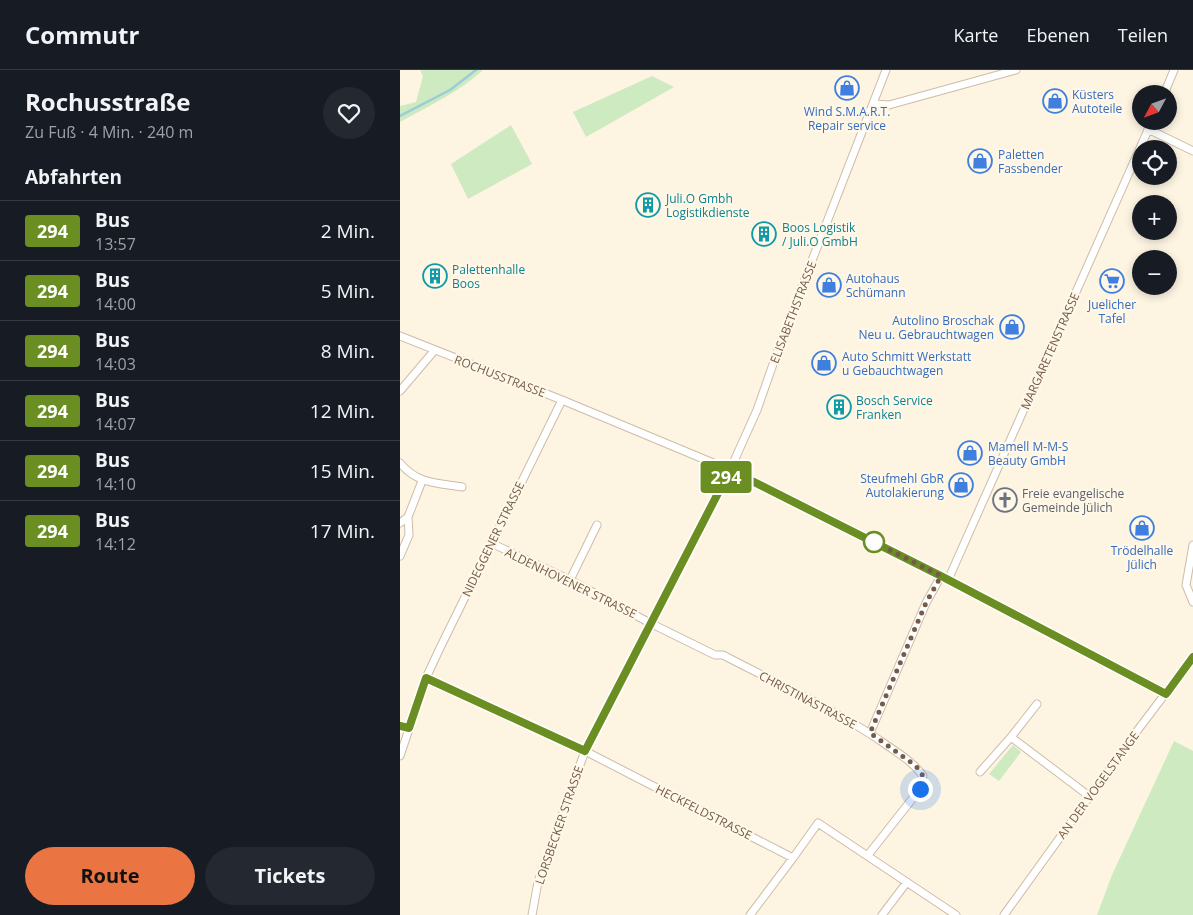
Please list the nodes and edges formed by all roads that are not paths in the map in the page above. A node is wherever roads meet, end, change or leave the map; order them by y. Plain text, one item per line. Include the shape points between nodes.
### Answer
1 (886, 70) edge
2 (1016, 70) edge
3 (1172, 70) edge
4 (1167, 85) edge
5 (874, 104) junction
6 (1148, 130) edge
7 (1150, 130) edge
8 (1193, 151) edge
9 (400, 336) edge
10 (434, 351) junction
11 (400, 391) edge
12 (562, 400) junction
13 (400, 463) edge
14 (730, 470) junction
15 (422, 481) junction
16 (462, 487) dead end
17 (408, 517) junction
18 (400, 523) edge
19 (597, 525) dead end
20 (491, 543) junction
21 (1193, 545) edge
22 (400, 556) edge
23 (941, 576) junction
24 (570, 580) junction
25 (948, 580) junction
26 (1193, 602) edge
27 (650, 623) junction
28 (1193, 657) edge
29 (426, 678) junction
30 (1166, 694) junction
31 (1037, 704) dead end
32 (400, 726) edge
33 (409, 728) junction
34 (870, 733) junction
35 (1011, 737) junction
36 (585, 751) junction
37 (400, 756) edge
38 (980, 772) dead end
39 (1089, 796) junction
40 (868, 855) junction
41 (793, 858) junction
42 (907, 882) junction
43 (532, 915) edge
44 (750, 915) edge
45 (882, 915) edge
46 (956, 915) edge
47 (1004, 915) edge

1 - 5 street, ELISABETHSTRASSE
2 - 5 street via 889,105
3 - 4 street
5 - 14 street, ELISABETHSTRASSE via 757,410
6 - 25 street, MARGARETENSTRASSE
7 - 8 street
9 - 10 street, ROCHUSSTRASSE
10 - 11 street
10 - 12 street, ROCHUSSTRASSE
12 - 14 street, ROCHUSSTRASSE
12 - 20 street, NIDEGGENER STRASSE
13 - 15 street
14 - 23 street, ROCHUSSTRASSE
14 - 27 street, LORSBECKER STRASSE
15 - 16 street
15 - 17 street
17 - 18 street
17 - 22 street via 409,535
19 - 24 street
20 - 24 street, ALDENHOVENER STRASSE
20 - 29 street, NIDEGGENER STRASSE
21 - 26 street via 1186,584
23 - 25 street, ROCHUSSTRASSE
23 - 34 street via 926,603
24 - 27 street, ALDENHOVENER STRASSE
25 - 30 street, ROCHUSSTRASSE
27 - 34 street, CHRISTINASTRASSE via 723,655
27 - 36 street, LORSBECKER STRASSE
28 - 30 street, AN DER VOGELSTANGE
29 - 33 street, NIDEGGENER STRASSE
29 - 36 street, HECKFELDSTRASSE
30 - 39 street, AN DER VOGELSTANGE
31 - 35 street
32 - 33 street
33 - 37 street, NIDEGGENER STRASSE
34 - 40 street, CHRISTINASTRASSE via 916,766 923,776 920,789
35 - 38 street
35 - 39 street
36 - 41 street, HECKFELDSTRASSE
36 - 43 street, LORSBECKER STRASSE via 538,882
39 - 47 street, AN DER VOGELSTANGE
40 - 41 street via 818,823
40 - 42 street
41 - 44 street
42 - 45 street
42 - 46 street

